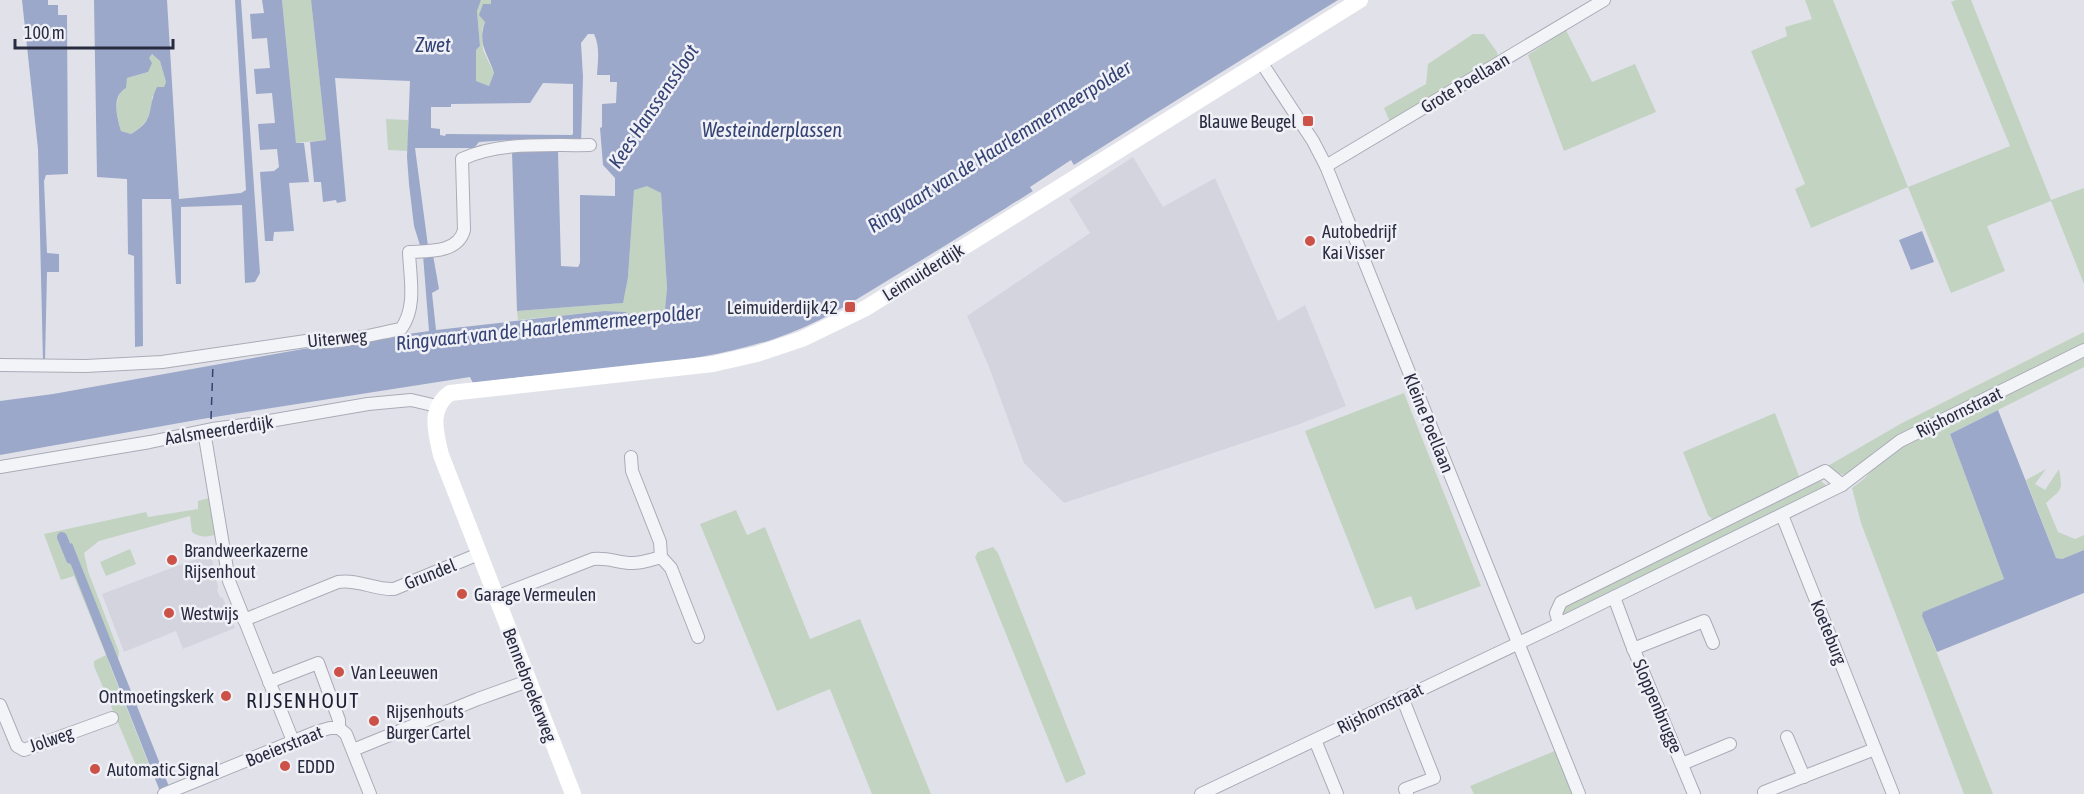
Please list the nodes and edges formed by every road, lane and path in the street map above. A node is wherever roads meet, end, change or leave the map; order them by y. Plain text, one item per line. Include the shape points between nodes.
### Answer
1 (1360, 0) edge
2 (1604, 0) edge
3 (1261, 62) junction
4 (590, 145) dead end
5 (1326, 166) junction
6 (2084, 350) edge
7 (0, 365) edge
8 (437, 406) junction
9 (204, 431) junction
10 (631, 457) dead end
11 (0, 467) edge
12 (1842, 485) junction
13 (1782, 514) junction
14 (661, 557) junction
15 (480, 558) junction
16 (496, 597) junction
17 (1614, 597) junction
18 (244, 620) junction
19 (1559, 624) junction
20 (698, 637) dead end
21 (1713, 643) dead end
22 (1517, 644) junction
23 (1633, 649) junction
24 (528, 681) junction
25 (269, 682) junction
26 (1402, 697) junction
27 (0, 705) edge
28 (112, 718) dead end
29 (3, 723) edge
30 (339, 728) junction
31 (1787, 737) dead end
32 (1315, 740) junction
33 (293, 741) junction
34 (1730, 744) dead end
35 (1875, 749) junction
36 (353, 750) junction
37 (1682, 764) junction
38 (1804, 777) junction
39 (169, 792) edge
40 (1764, 792) dead end
41 (370, 794) edge
42 (573, 794) edge
43 (1201, 794) edge
44 (1337, 794) edge
45 (1407, 794) edge
46 (1579, 794) edge
47 (1694, 794) edge
48 (1893, 794) edge

1 - 3 street, Leimuiderdijk
2 - 5 street, Grote Poellaan
3 - 5 street, Kleine Poellaan
3 - 8 street, Leimuiderdijk via 866,308 802,339 713,364 450,393
4 - 7 street, Uiterweg via 507,147 476,152 462,159 462,238 452,246 409,252 411,306 401,329 352,339 306,341 162,362
5 - 22 street, Kleine Poellaan
6 - 12 street, Rijshornstraat via 1900,441
8 - 9 street, Aalsmeerderdijk via 399,400
8 - 15 street, Bennebroekerweg via 435,428 441,455
9 - 11 street, Aalsmeerderdijk
9 - 18 street via 226,567
10 - 14 street via 632,471 660,542
12 - 13 street, Rijshornstraat
12 - 19 street via 1825,471 1561,602 1556,613
13 - 17 street, Rijshornstraat
13 - 35 street, Koeteburg
14 - 16 street via 630,563 593,558
14 - 20 street via 671,568
15 - 16 street, Bennebroekerweg
15 - 18 street, Grundel via 474,556 384,590 348,580 338,582
16 - 24 street, Bennebroekerweg
17 - 19 street, Rijshornstraat
17 - 23 street, Sloppenbrugge
18 - 25 street
19 - 22 street, Rijshornstraat
21 - 23 street, Sloppenbrugge via 1704,621
22 - 26 street, Rijshornstraat
22 - 46 street, Kleine Poellaan
23 - 37 street, Sloppenbrugge
24 - 36 street
24 - 42 street, Bennebroekerweg
25 - 30 street via 318,663
25 - 33 street
26 - 32 street, Rijshornstraat
26 - 45 street via 1434,778 1405,789
27 - 29 street, Jolweg
28 - 29 street, Jolweg via 24,750 17,746
30 - 33 street, Boeierstraat
30 - 36 street
31 - 38 street
32 - 43 street, Rijshornstraat
32 - 44 street
33 - 39 street, Boeierstraat
34 - 37 street, Sloppenbrugge
35 - 38 street
35 - 48 street, Koeteburg
36 - 41 street
37 - 47 street, Sloppenbrugge
38 - 40 street

